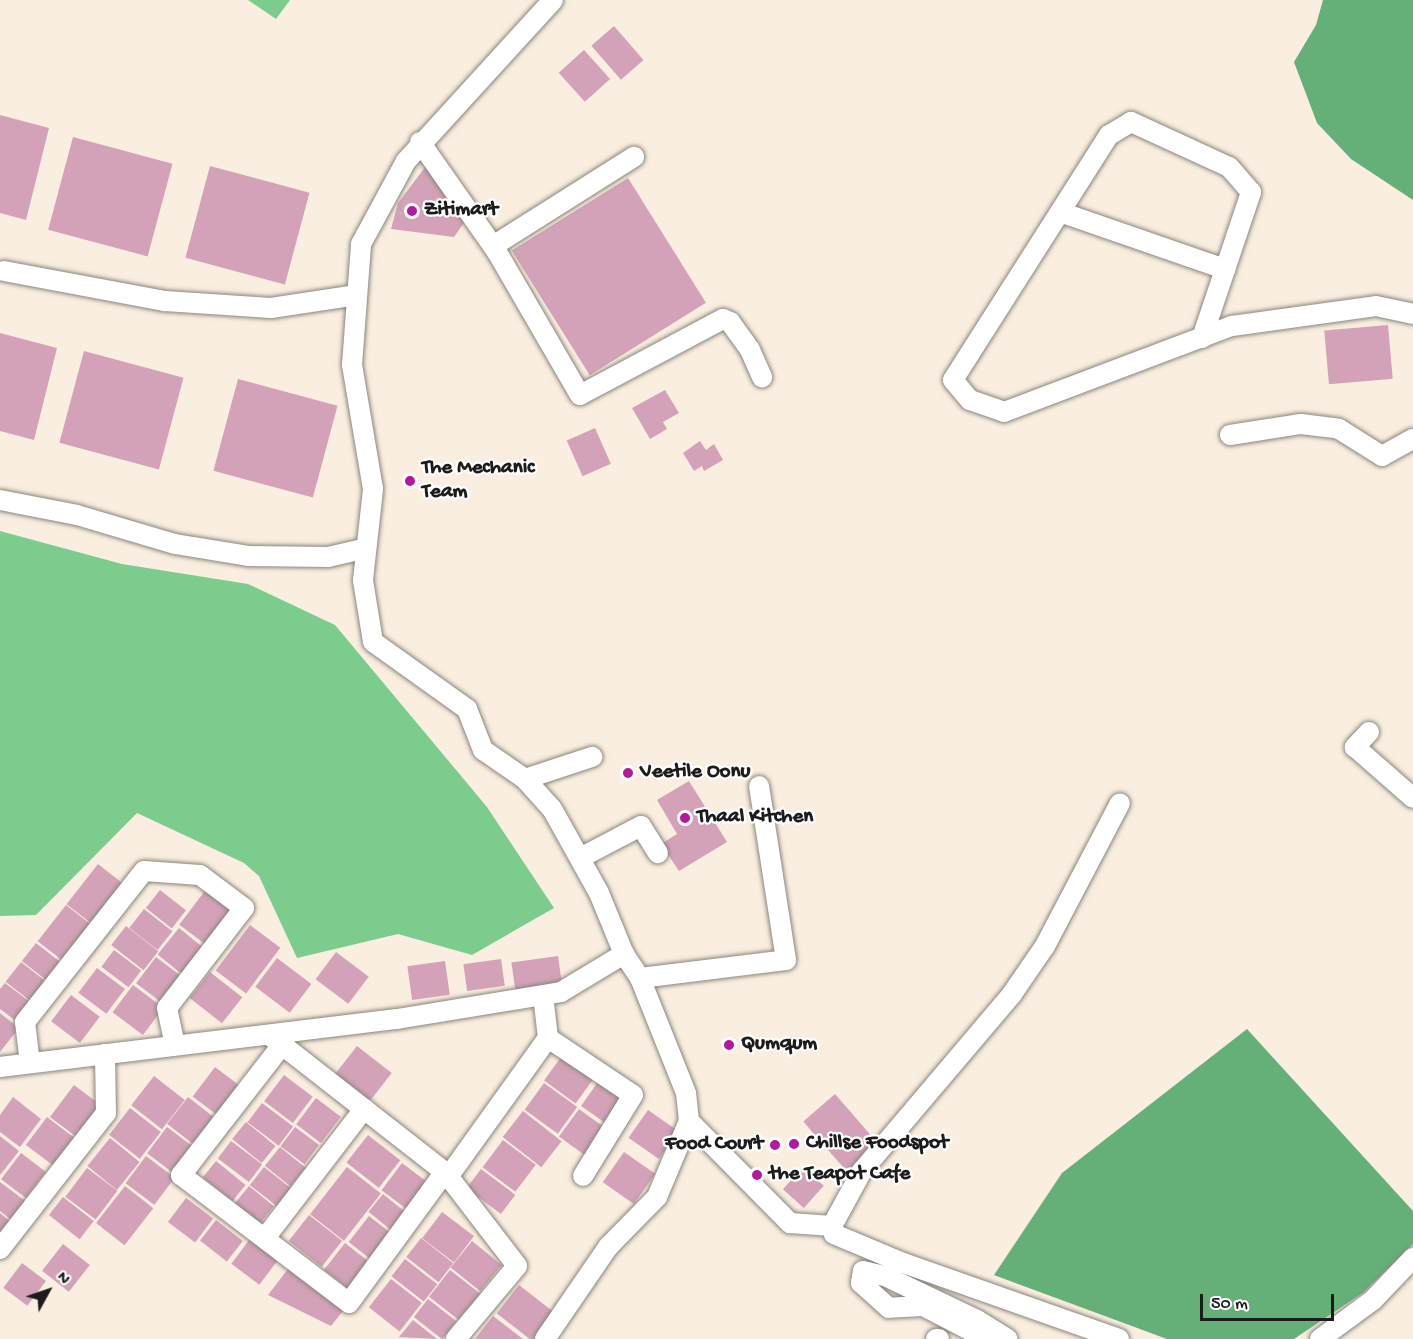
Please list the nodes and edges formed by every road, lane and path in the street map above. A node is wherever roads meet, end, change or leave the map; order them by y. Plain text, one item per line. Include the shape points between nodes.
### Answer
1 (553, 0) edge
2 (420, 142) junction
3 (634, 157) dead end
4 (1060, 212) junction
5 (493, 246) junction
6 (1225, 269) junction
7 (4, 271) dead end
8 (357, 295) junction
9 (1413, 314) edge
10 (1202, 338) junction
11 (762, 377) dead end
12 (1230, 435) dead end
13 (1413, 439) edge
14 (0, 500) edge
15 (366, 548) junction
16 (1369, 732) dead end
17 (592, 757) dead end
18 (525, 778) junction
19 (759, 786) dead end
20 (1413, 798) edge
21 (1120, 803) dead end
22 (658, 853) dead end
23 (580, 858) junction
24 (624, 954) junction
25 (640, 978) junction
26 (543, 995) junction
27 (548, 1038) junction
28 (275, 1039) junction
29 (175, 1045) junction
30 (105, 1054) junction
31 (30, 1063) junction
32 (0, 1067) edge
33 (364, 1109) junction
34 (688, 1122) junction
35 (447, 1174) junction
36 (583, 1176) dead end
37 (832, 1226) junction
38 (265, 1238) junction
39 (0, 1248) edge
40 (1413, 1258) edge
41 (915, 1267) junction
42 (911, 1290) junction
43 (456, 1339) edge
44 (545, 1339) edge
45 (987, 1339) edge
46 (1008, 1339) edge
47 (1119, 1339) edge
48 (1320, 1339) edge

1 - 2 street
2 - 5 street
2 - 8 street via 406,160 361,244
3 - 5 street
4 - 6 street
4 - 6 street via 1109,135 1131,122 1229,166 1251,192
4 - 10 street via 953,380 970,400 1004,412
5 - 11 street via 580,395 723,319 730,322 750,350
6 - 10 street
7 - 8 street via 165,301 271,308
8 - 15 street via 352,364 373,489
9 - 10 street via 1376,306 1232,326
12 - 13 street via 1301,424 1339,429 1382,456
14 - 15 street via 77,515 175,544 248,556 328,557
15 - 18 street via 363,580 373,642 467,710 483,750
16 - 20 street via 1355,747
17 - 18 street
18 - 23 street via 552,809
19 - 25 street via 786,960
21 - 37 street via 1044,945 1012,994 862,1171
22 - 23 street via 641,826
23 - 24 street
24 - 25 street
24 - 26 street via 561,992
25 - 34 street via 686,1093
26 - 27 street
26 - 28 street
27 - 35 street
27 - 36 street via 633,1095
28 - 29 street
28 - 33 street
28 - 38 street via 181,1175
29 - 30 street
29 - 31 street via 167,1008 244,908 200,875 144,871 25,1022
30 - 31 street
30 - 39 street via 105,1113
31 - 32 street
33 - 35 street
33 - 38 street
34 - 37 street via 790,1223
34 - 44 street via 657,1197 608,1247 570,1308
35 - 38 street via 349,1303
35 - 43 street via 517,1266
37 - 41 street via 834,1234
40 - 48 street via 1373,1300
41 - 42 street
41 - 47 street
42 - 45 street via 885,1276 863,1271 861,1284 889,1308 923,1306
42 - 46 street

